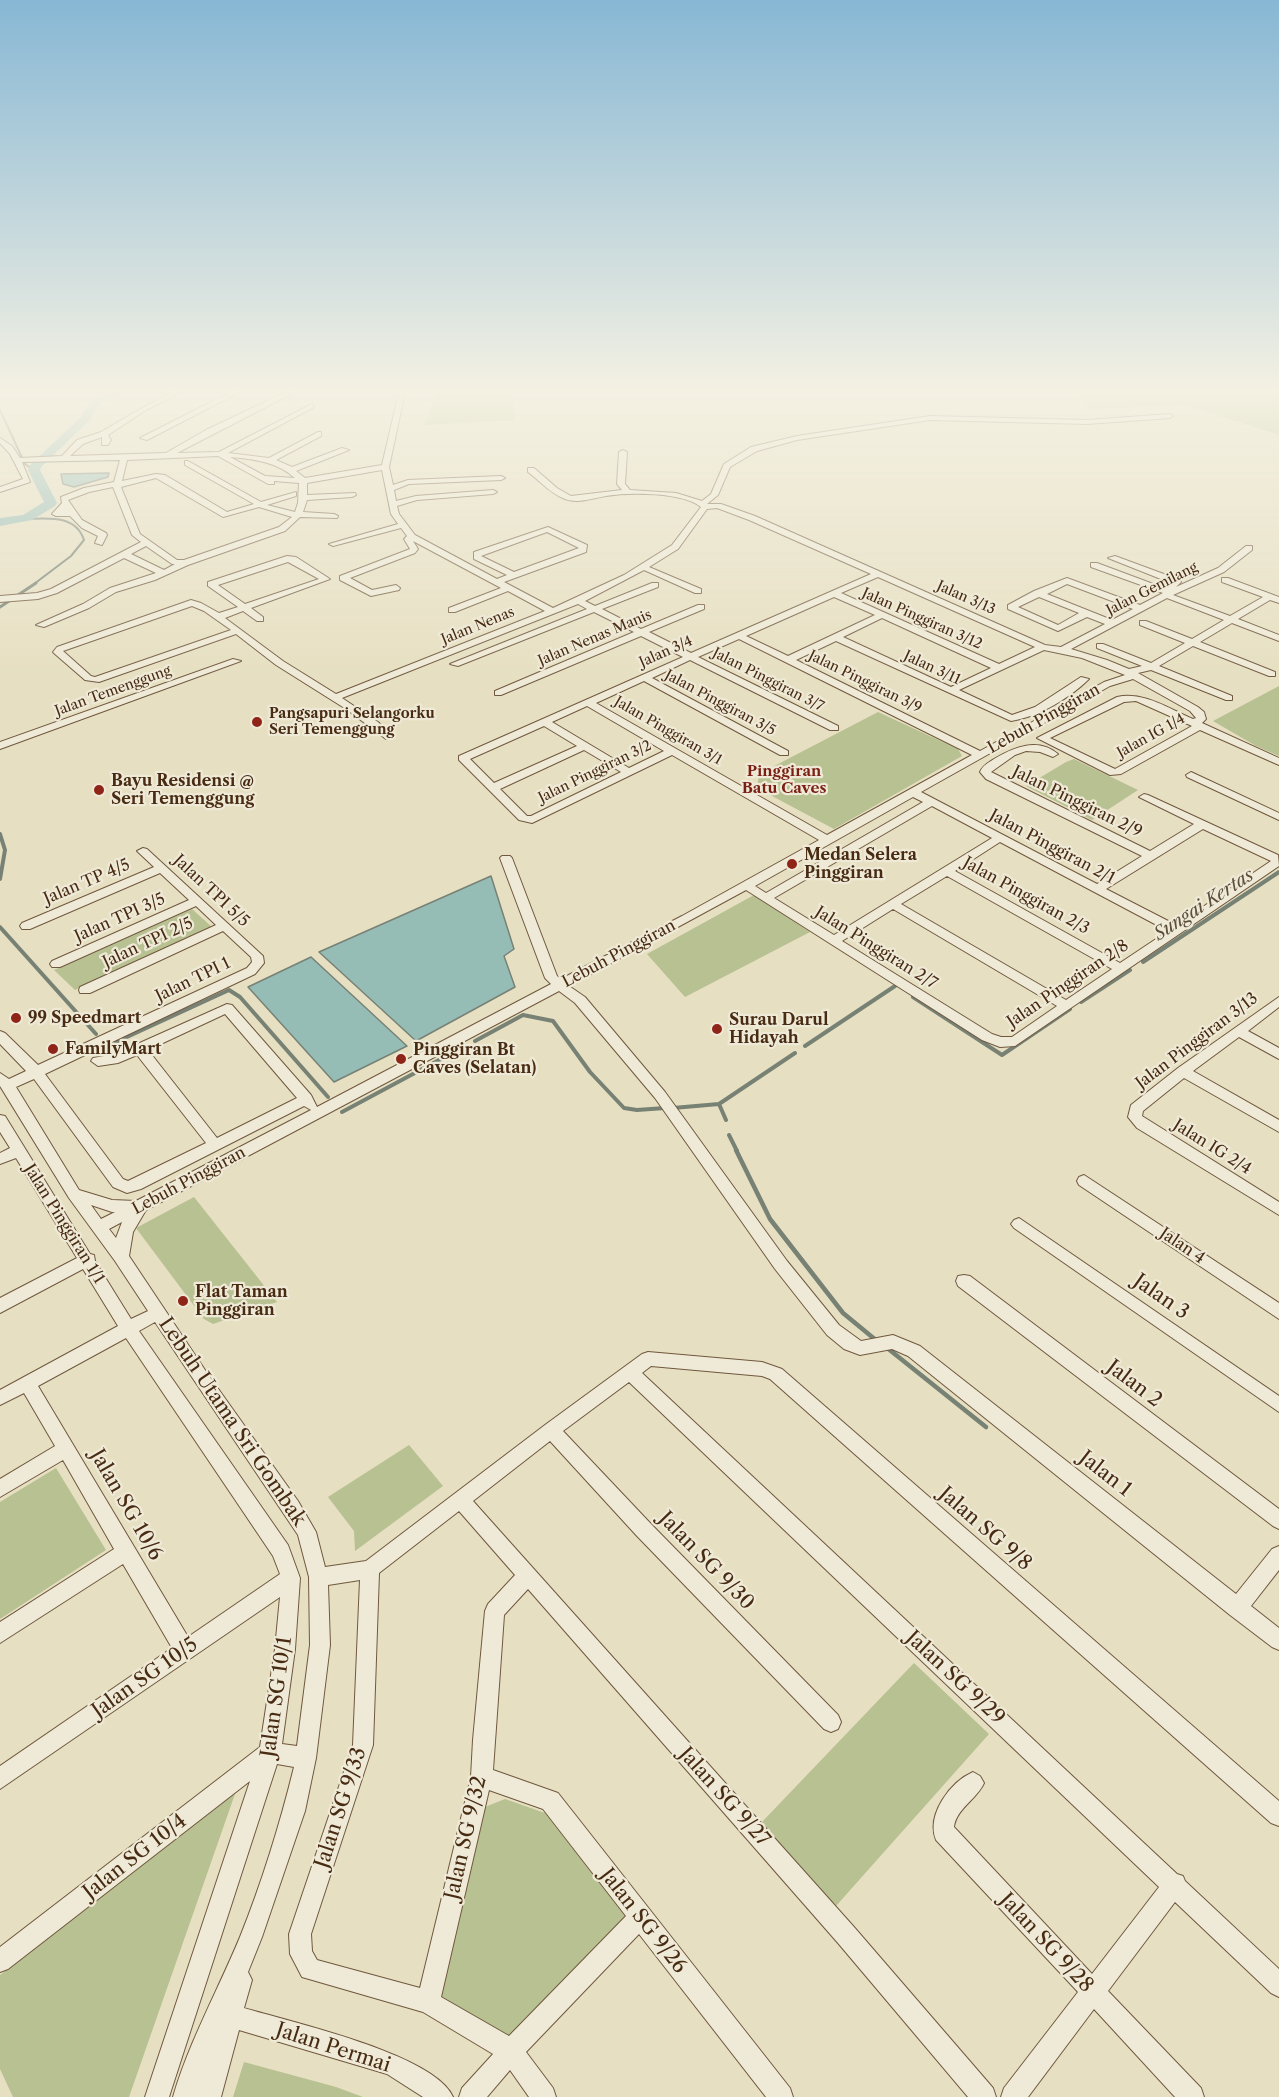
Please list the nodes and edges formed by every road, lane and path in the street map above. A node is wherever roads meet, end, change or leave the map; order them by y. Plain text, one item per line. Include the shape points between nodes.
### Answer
1 (390, 489) edge
2 (91, 490) edge
3 (118, 490) edge
4 (184, 490) edge
5 (234, 490) edge
6 (285, 490) edge
7 (304, 490) edge
8 (557, 490) edge
9 (716, 490) edge
10 (493, 492) dead end
11 (628, 492) joint
12 (293, 494) junction
13 (304, 495) junction
14 (352, 495) dead end
15 (66, 503) junction
16 (260, 505) junction
17 (393, 505) junction
18 (704, 506) junction
19 (71, 514) junction
20 (298, 515) junction
21 (334, 516) dead end
22 (403, 525) junction
23 (412, 537) junction
24 (99, 543) dead end
25 (146, 543) junction
26 (333, 544) dead end
27 (1249, 548) dead end
28 (123, 554) junction
29 (1112, 558) dead end
30 (184, 562) junction
31 (1094, 565) dead end
32 (643, 567) junction
33 (164, 573) junction
34 (877, 574) junction
35 (513, 576) junction
36 (1226, 580) dead end
37 (496, 582) junction
38 (1139, 582) junction
39 (655, 585) dead end
40 (1130, 587) dead end
41 (396, 588) dead end
42 (508, 588) junction
43 (698, 591) dead end
44 (1120, 592) dead end
45 (833, 593) junction
46 (1037, 593) junction
47 (1167, 593) junction
48 (1110, 597) junction
49 (1027, 598) junction
50 (1274, 598) edge
51 (3, 599) edge
52 (578, 601) junction
53 (701, 607) dead end
54 (243, 608) junction
55 (594, 608) junction
56 (1141, 609) junction
57 (452, 610) dead end
58 (552, 611) junction
59 (1087, 613) junction
60 (882, 615) junction
61 (218, 617) junction
62 (260, 619) dead end
63 (1077, 619) junction
64 (1232, 619) junction
65 (1143, 623) dead end
66 (1113, 624) junction
67 (41, 625) dead end
68 (237, 631) junction
69 (641, 633) junction
70 (738, 635) junction
71 (835, 637) junction
72 (1279, 638) edge
73 (1192, 642) junction
74 (1100, 646) dead end
75 (1044, 647) junction
76 (1064, 650) junction
77 (691, 656) junction
78 (788, 660) junction
79 (236, 661) dead end
80 (455, 664) dead end
81 (1151, 667) junction
82 (1000, 668) junction
83 (1134, 674) junction
84 (1272, 674) dead end
85 (643, 677) junction
86 (1084, 679) dead end
87 (950, 691) junction
88 (498, 693) dead end
89 (336, 697) junction
90 (1229, 698) dead end
91 (587, 702) junction
92 (1182, 702) junction
93 (1182, 718) junction
94 (543, 721) junction
95 (1197, 724) junction
96 (834, 728) dead end
97 (386, 736) dead end
98 (0, 746) edge
99 (584, 746) junction
100 (672, 751) junction
101 (784, 753) dead end
102 (980, 754) junction
103 (1063, 759) dead end
104 (1279, 762) edge
105 (628, 772) junction
106 (1191, 775) dead end
107 (492, 788) junction
108 (913, 792) junction
109 (1144, 797) dead end
110 (931, 802) junction
111 (1279, 818) edge
112 (1203, 824) junction
113 (999, 838) junction
114 (829, 841) junction
115 (143, 851) dead end
116 (1151, 856) junction
117 (506, 858) dead end
118 (162, 868) junction
119 (947, 871) junction
120 (747, 886) junction
121 (1097, 889) junction
122 (766, 898) junction
123 (198, 901) junction
124 (893, 904) junction
125 (26, 926) dead end
126 (224, 926) junction
127 (1176, 930) junction
128 (833, 940) junction
129 (56, 964) dead end
130 (1121, 969) junction
131 (251, 970) joint
132 (560, 986) junction
133 (85, 990) dead end
134 (1279, 1001) edge
135 (1067, 1006) junction
136 (1238, 1031) junction
137 (0, 1036) edge
138 (987, 1037) joint
139 (140, 1048) junction
140 (1279, 1054) edge
141 (98, 1061) dead end
142 (1183, 1071) junction
143 (36, 1072) junction
144 (4, 1082) edge
145 (306, 1099) junction
146 (1136, 1109) joint
147 (318, 1113) junction
148 (0, 1120) edge
149 (1279, 1127) edge
150 (214, 1144) junction
151 (18, 1151) junction
152 (0, 1159) edge
153 (1084, 1181) dead end
154 (74, 1194) junction
155 (141, 1206) junction
156 (1279, 1209) edge
157 (1019, 1224) dead end
158 (98, 1228) junction
159 (121, 1257) junction
160 (88, 1259) junction
161 (964, 1281) dead end
162 (0, 1306) edge
163 (158, 1312) junction
164 (1279, 1312) edge
165 (128, 1328) junction
166 (630, 1372) junction
167 (27, 1383) junction
168 (0, 1398) edge
169 (1279, 1406) edge
170 (551, 1430) junction
171 (67, 1448) junction
172 (0, 1489) edge
173 (460, 1499) junction
174 (1279, 1520) edge
175 (127, 1551) junction
176 (1279, 1555) edge
177 (370, 1569) junction
178 (527, 1576) junction
179 (318, 1577) junction
180 (291, 1578) junction
181 (1237, 1608) junction
182 (0, 1633) edge
183 (1279, 1640) edge
184 (185, 1651) junction
185 (831, 1722) dead end
186 (270, 1753) junction
187 (306, 1758) junction
188 (482, 1777) junction
189 (0, 1778) edge
190 (973, 1783) dead end
191 (1279, 1815) edge
192 (1175, 1884) junction
193 (640, 1917) junction
194 (0, 1961) edge
195 (1279, 1985) edge
196 (1092, 1992) junction
197 (428, 2002) junction
198 (225, 2014) junction
199 (511, 2051) junction
200 (157, 2097) edge
201 (185, 2097) edge
202 (209, 2097) edge
203 (441, 2097) edge
204 (471, 2097) edge
205 (544, 2097) edge
206 (781, 2097) edge
207 (984, 2097) edge
208 (1013, 2097) edge
209 (1192, 2097) edge

1 - 17 street
2 - 15 street via 68,496 64,499
3 - 25 street via 136,535
4 - 16 street via 226,515
5 - 16 street
6 - 12 street
7 - 13 street
8 - 11 street via 572,498
9 - 18 street, Jalan Nenas
10 - 17 street via 416,498
11 - 18 street via 682,496 696,499
12 - 13 street
12 - 16 street
13 - 14 street
13 - 20 street
15 - 19 street
15 - 19 street via 56,514
16 - 20 street
17 - 22 street
18 - 32 street, Jalan Nenas via 675,546
18 - 34 street, Jalan 3/13 via 752,518
19 - 24 street via 103,535
20 - 21 street
20 - 30 street via 282,530
22 - 23 street
22 - 26 street
23 - 37 street
23 - 41 street via 408,539 412,551 343,578 371,593
25 - 28 street
25 - 30 street via 175,562
27 - 47 street, Jalan Gemilang via 1221,570
28 - 33 street
28 - 51 street via 70,584 38,596
29 - 47 street via 1178,582
30 - 33 street
31 - 38 street
32 - 43 street
32 - 52 street, Jalan Nenas
33 - 67 street via 113,590
34 - 45 street, Jalan 3/4
34 - 75 street, Jalan 3/13
35 - 35 street via 583,550 584,547 548,529 477,554
35 - 37 street
36 - 50 street
37 - 42 street
38 - 40 street
38 - 47 street
39 - 55 street
42 - 57 street
42 - 58 street
44 - 48 street
45 - 60 street, Jalan Pinggiran 3/12
45 - 70 street, Jalan 3/4
46 - 48 street via 1063,582
46 - 49 street
46 - 59 street
47 - 56 street, Jalan Gemilang
47 - 64 street
48 - 56 street
49 - 63 street
49 - 63 street via 1011,607 1062,627
50 - 64 street, Lebuh Pinggiran
52 - 55 street, Jalan Pinggiran 3/7
52 - 58 street, Jalan Nenas
53 - 69 street, Jalan Nenas Manis
54 - 54 street via 211,584 287,559 294,559 326,579
54 - 61 street
54 - 62 street
55 - 69 street, Jalan Pinggiran 3/7
55 - 80 street
56 - 66 street, Jalan Gemilang
58 - 89 street, Jalan Nenas
59 - 63 street
59 - 66 street
60 - 71 street
60 - 82 street, Jalan Pinggiran 3/12
61 - 68 street
61 - 68 street via 198,603 191,603 58,652 88,678 96,680
64 - 72 street
64 - 73 street, Lebuh Pinggiran
65 - 73 street
66 - 76 street, Jalan Gemilang
68 - 89 street via 283,666
69 - 77 street, Jalan Pinggiran 3/7
69 - 88 street, Jalan Nenas Manis
70 - 77 street, Jalan 3/4
70 - 78 street, Jalan Pinggiran 3/9
71 - 78 street
71 - 87 street, Jalan 3/11
73 - 81 street, Lebuh Pinggiran
73 - 84 street
74 - 81 street
75 - 76 street, Jalan 3/13
75 - 82 street
76 - 83 street, Jalan 3/13 via 1100,659
77 - 85 street, Jalan 3/4
77 - 96 street, Jalan Pinggiran 3/7
78 - 102 street, Jalan Pinggiran 3/9
79 - 98 street, Jalan Temenggung
81 - 83 street, Lebuh Pinggiran via 1152,671
81 - 90 street
82 - 87 street
83 - 92 street, Jalan 3/13
83 - 102 street, Lebuh Pinggiran via 1107,684
85 - 91 street, Jalan 3/4
85 - 101 street, Jalan Pinggiran 3/5
86 - 87 street, Jalan 3/11 via 1018,718 1004,716
89 - 97 street
91 - 94 street, Jalan 3/4
91 - 100 street, Jalan Pinggiran 3/1
92 - 93 street via 1187,713
92 - 95 street, Jalan 3/13 via 1200,714
93 - 95 street
93 - 95 street, Jalan IG 1/4 via 1140,699 1121,699 1042,738 1117,772
94 - 99 street
94 - 107 street, Jalan 3/4 via 466,756 464,760
95 - 104 street
99 - 105 street
99 - 107 street
100 - 105 street, Jalan Pinggiran 3/2
100 - 114 street, Jalan Pinggiran 3/1
102 - 108 street, Lebuh Pinggiran
103 - 116 street, Jalan Pinggiran 2/9 via 1038,746 1024,747 985,772
105 - 107 street, Jalan Pinggiran 3/2 via 532,820 523,818
106 - 111 street
108 - 110 street, Jalan Pinggiran 2/1
108 - 114 street, Lebuh Pinggiran
109 - 112 street
110 - 113 street, Jalan Pinggiran 2/1
110 - 122 street
112 - 116 street
112 - 127 street, Jalan Pinggiran 2/8 via 1274,857 1277,862
113 - 119 street
113 - 121 street, Jalan Pinggiran 2/1
114 - 120 street, Lebuh Pinggiran
115 - 118 street, Jalan TPI 5/5
116 - 121 street
117 - 132 street via 551,978
118 - 123 street, Jalan TPI 5/5
118 - 125 street, Jalan TP 4/5
119 - 124 street
119 - 130 street, Jalan Pinggiran 2/3
120 - 122 street, Jalan Pinggiran 2/7
120 - 132 street, Lebuh Pinggiran
121 - 127 street, Jalan Pinggiran 2/1
122 - 128 street, Jalan Pinggiran 2/7
123 - 126 street, Jalan TPI 5/5
123 - 129 street, Jalan TPI 3/5
124 - 128 street
124 - 135 street
126 - 131 street, Jalan TPI 5/5 via 257,956 258,963
126 - 133 street, Jalan TPI 2/5
127 - 130 street, Jalan Pinggiran 2/8
128 - 138 street, Jalan Pinggiran 2/7
130 - 135 street, Jalan Pinggiran 2/8
131 - 143 street, Jalan TPI 1
132 - 147 street, Lebuh Pinggiran
132 - 181 street, Jalan 1 via 580,1000 660,1095 781,1265 833,1330 860,1348 898,1343
134 - 136 street, Jalan Pinggiran 3/13
135 - 138 street, Jalan Pinggiran 2/8 via 1015,1041 1000,1042
136 - 140 street
136 - 142 street, Jalan Pinggiran 3/13
137 - 143 street
139 - 141 street via 118,1058
139 - 145 street via 221,1009 230,1011
139 - 150 street
142 - 146 street, Jalan Pinggiran 3/13
142 - 149 street
143 - 144 street, Jalan TPI 1
143 - 150 street via 118,1183 127,1187
144 - 154 street, Lebuh Utama Sri Gombak
145 - 147 street
145 - 150 street
146 - 156 street, Jalan IG 2/4 via 1135,1117 1142,1124
147 - 155 street, Lebuh Pinggiran
148 - 151 street, Jalan Pinggiran 1/1
151 - 152 street
151 - 160 street, Jalan Pinggiran 1/1
153 - 164 street, Jalan 4
154 - 155 street via 123,1208
154 - 158 street, Lebuh Utama Sri Gombak
155 - 158 street, Lebuh Pinggiran
155 - 159 street via 126,1228
157 - 169 street, Jalan 3
158 - 159 street, Lebuh Utama Sri Gombak
159 - 163 street, Lebuh Utama Sri Gombak
160 - 162 street
160 - 165 street, Jalan Pinggiran 1/1
161 - 174 street, Jalan 2
163 - 165 street
163 - 179 street, Lebuh Utama Sri Gombak via 299,1519 312,1546
165 - 167 street
165 - 180 street, Jalan SG 10/1 via 281,1551
166 - 170 street
166 - 191 street, Jalan SG 9/8 via 648,1359 762,1369 776,1374
166 - 192 street, Jalan SG 9/29
167 - 168 street
167 - 171 street, Jalan SG 10/6
170 - 173 street
170 - 185 street, Jalan SG 9/30
171 - 172 street
171 - 175 street, Jalan SG 10/6
173 - 177 street
173 - 178 street, Jalan SG 9/27
175 - 182 street
175 - 184 street, Jalan SG 10/6
176 - 181 street
177 - 179 street
177 - 197 street, Jalan SG 9/33 via 363,1744 300,1934 301,1954 310,1969
178 - 188 street, Jalan SG 9/32 via 495,1611
178 - 207 street, Jalan SG 9/27 via 846,1935
179 - 187 street, Lebuh Utama Sri Gombak via 320,1645
180 - 184 street, Jalan SG 10/5
180 - 186 street, Jalan SG 10/1
181 - 183 street, Jalan 1
184 - 189 street, Jalan SG 10/5
186 - 187 street
186 - 194 street, Jalan SG 10/4
186 - 200 street, Jalan SG 10/1
187 - 198 street, Lebuh Utama Sri Gombak via 294,1810
188 - 193 street, Jalan SG 9/26 via 550,1801
188 - 197 street, Jalan SG 9/32
190 - 196 street, Jalan SG 9/28 via 944,1816 944,1832
192 - 195 street, Jalan SG 9/29
192 - 196 street
193 - 199 street
193 - 206 street, Jalan SG 9/26
196 - 208 street
196 - 209 street, Jalan SG 9/28
197 - 199 street
198 - 201 street, Lebuh Utama Sri Gombak via 191,2076
198 - 202 street, Lebuh Utama Sri Gombak
198 - 203 street, Jalan Permai via 392,2064
199 - 204 street
199 - 205 street

